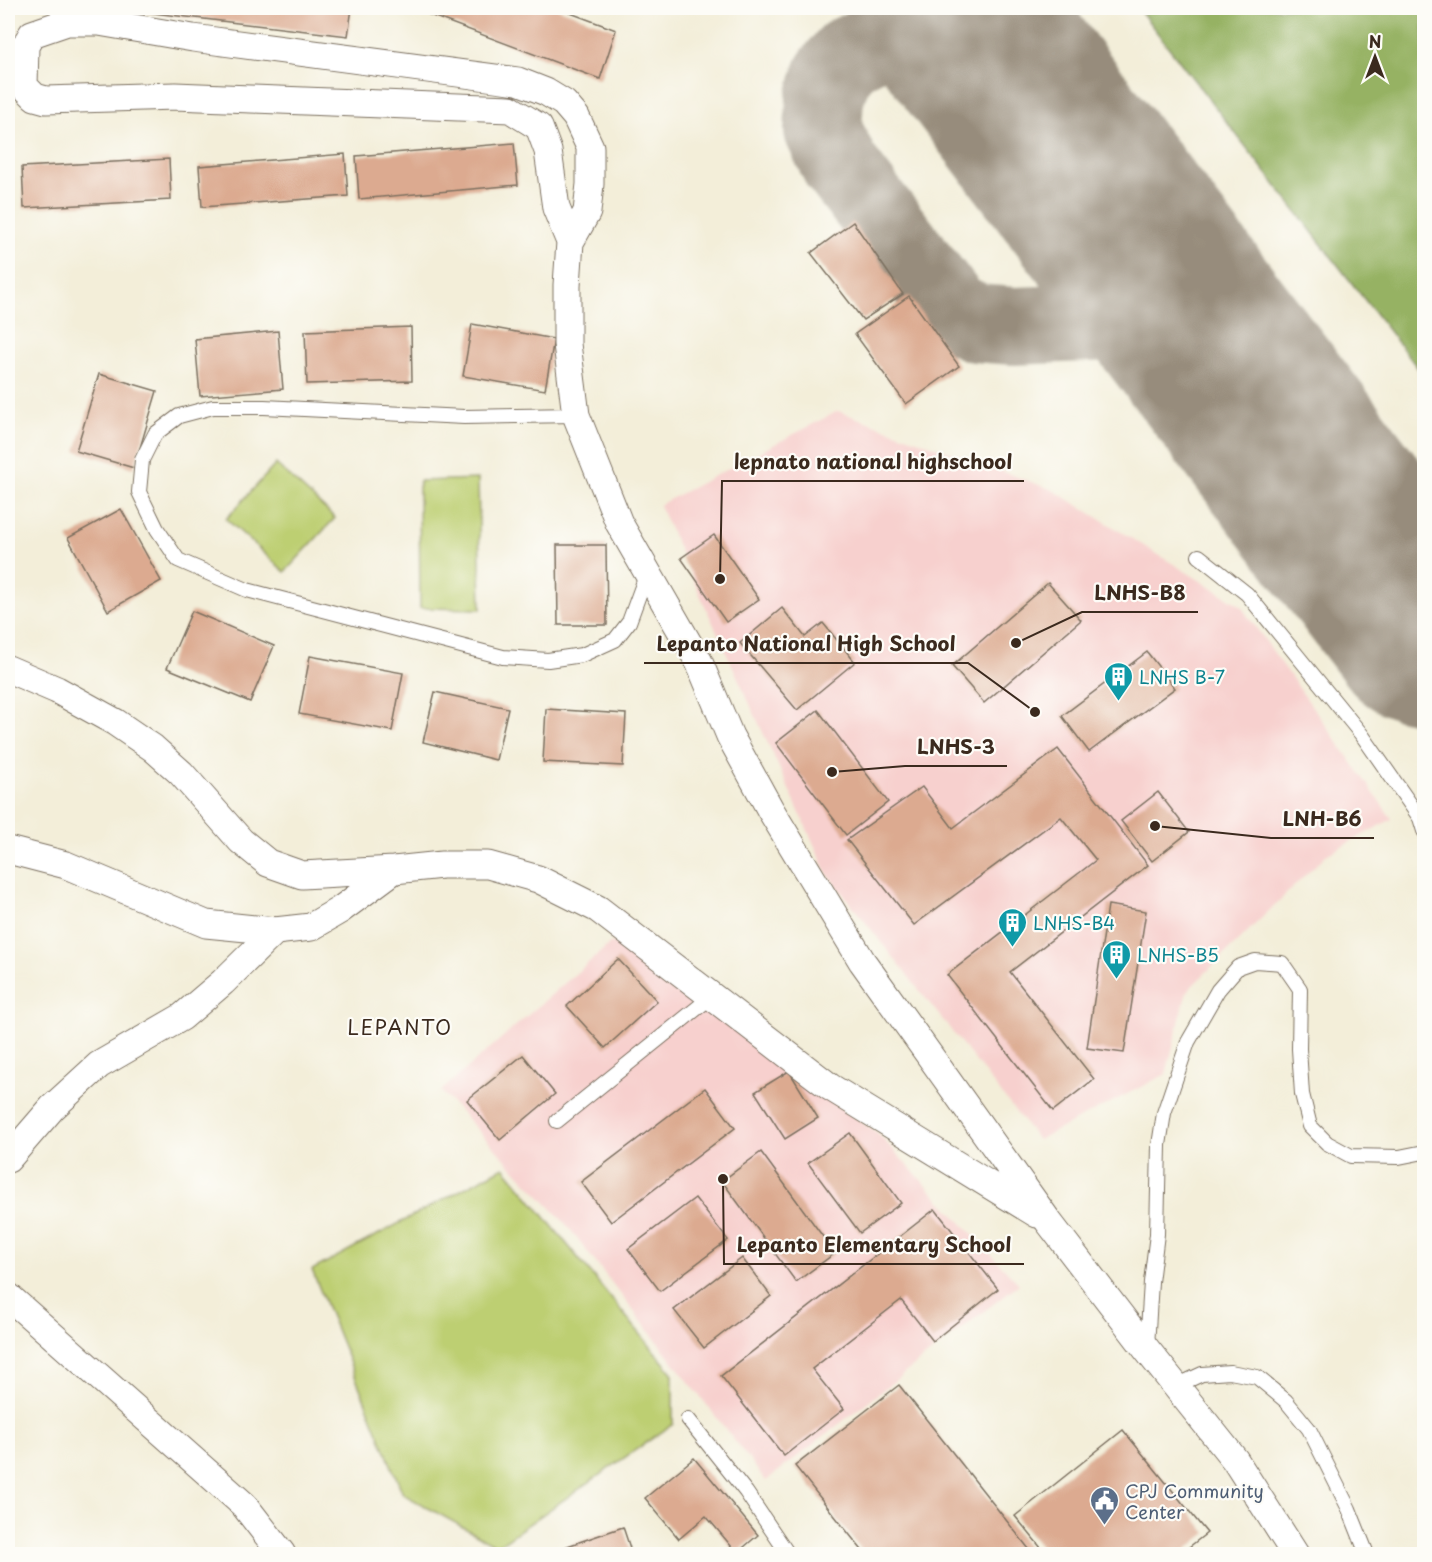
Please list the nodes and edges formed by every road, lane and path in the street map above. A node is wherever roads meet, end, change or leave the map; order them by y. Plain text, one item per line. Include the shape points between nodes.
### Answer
1 (570, 242) junction
2 (576, 415) junction
3 (1199, 556) dead end
4 (647, 573) junction
5 (8, 669) edge
6 (1425, 831) edge
7 (8, 850) edge
8 (394, 870) junction
9 (275, 931) junction
10 (711, 997) junction
11 (557, 1121) dead end
12 (1425, 1152) edge
13 (8, 1159) edge
14 (1048, 1221) junction
15 (8, 1296) edge
16 (1147, 1350) junction
17 (1176, 1386) junction
18 (688, 1419) dead end
19 (282, 1554) edge
20 (788, 1554) edge
21 (1295, 1554) edge
22 (1367, 1554) edge

1 - 1 street via 556,208 548,151 539,127 510,109 175,96 46,99 35,97 24,86 25,46 32,34 67,22 99,22 518,81 564,103 576,117 590,147 587,212
1 - 2 street via 567,344
2 - 4 street via 619,523
2 - 4 lane via 465,417 213,407 179,416 155,434 142,460 139,492 178,560 247,590 503,657 548,660 582,655 615,640 628,622
3 - 6 lane via 1247,594 1362,735
4 - 14 street via 699,662 730,736 770,809 862,961
5 - 8 street via 57,690 153,748 181,773 240,841 268,863 302,875
7 - 9 street via 66,865 206,924
8 - 9 street via 310,927
8 - 10 street via 488,865 538,879 598,909
9 - 13 street via 182,1017 99,1065 52,1108
10 - 11 lane
10 - 14 street via 830,1087
12 - 16 lane via 1399,1157 1351,1156 1327,1143 1310,1126 1302,1094 1300,989 1282,963 1255,960 1238,967 1218,990 1188,1042 1164,1113
14 - 16 street
15 - 19 street via 244,1505
16 - 17 street
17 - 21 street via 1235,1460
17 - 22 lane via 1202,1374 1230,1372 1257,1377 1286,1401 1309,1429
18 - 20 lane via 746,1492

